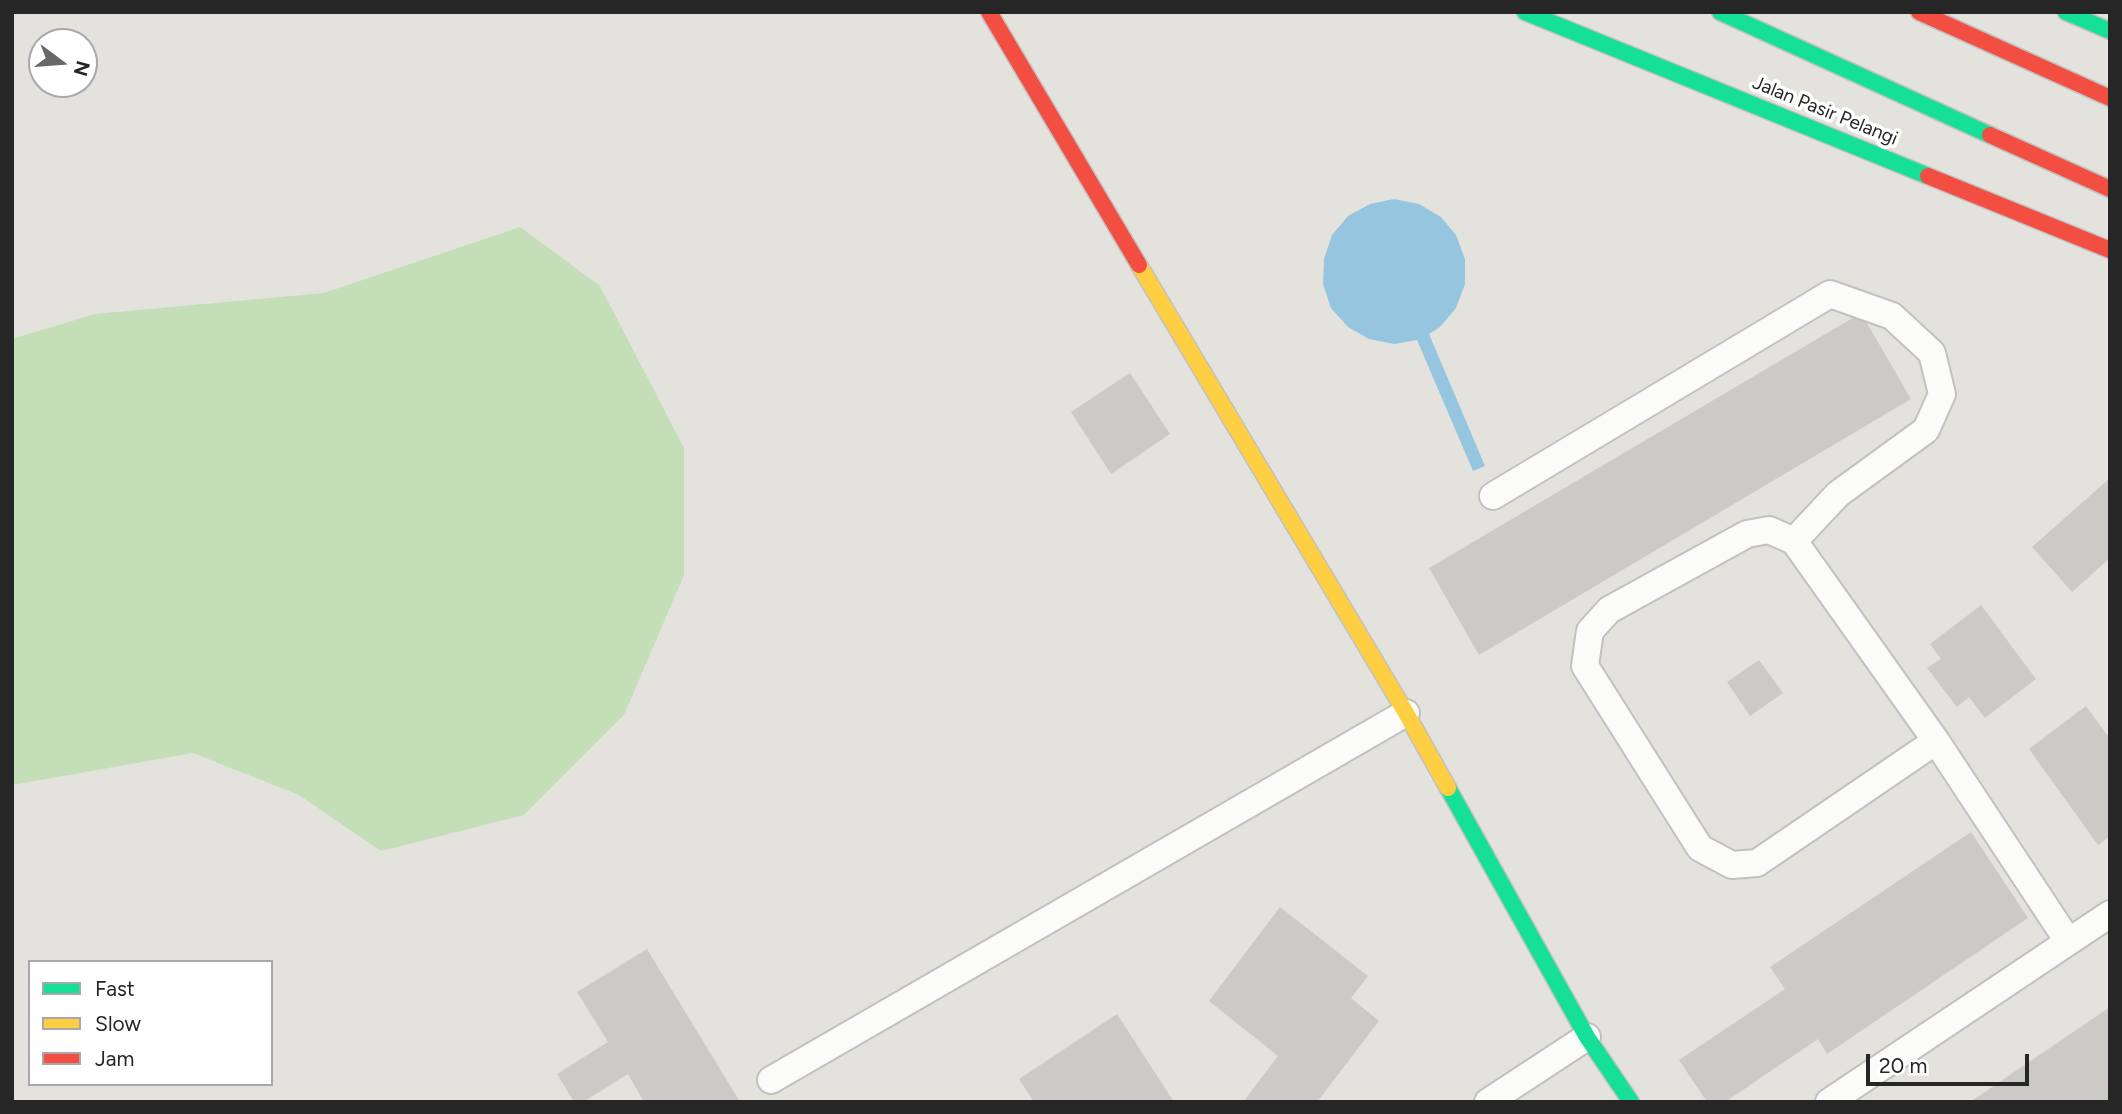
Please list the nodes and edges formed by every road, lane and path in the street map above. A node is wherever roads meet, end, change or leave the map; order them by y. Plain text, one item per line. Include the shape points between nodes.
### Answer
1 (989, 12) edge
2 (1525, 12) edge
3 (1720, 12) edge
4 (1919, 12) edge
5 (2066, 12) edge
6 (2110, 31) edge
7 (2110, 98) edge
8 (2110, 189) edge
9 (2110, 250) edge
10 (1493, 496) dead end
11 (1794, 541) junction
12 (1406, 713) junction
13 (1936, 741) junction
14 (2110, 914) edge
15 (2068, 941) junction
16 (1587, 1037) junction
17 (771, 1080) dead end
18 (1488, 1102) edge
19 (1631, 1102) edge
20 (1829, 1102) edge

1 - 12 main road
2 - 9 main road, Jalan Pasir Pelangi
3 - 8 main road
4 - 7 main road
5 - 6 main road
10 - 11 lane via 1830,294 1892,316 1931,353 1942,394 1926,430 1838,494
11 - 13 lane
11 - 13 lane via 1769,530 1747,534 1609,610 1590,631 1585,666 1700,848 1732,865 1757,863
12 - 16 main road
12 - 17 lane
13 - 15 lane
14 - 15 lane
15 - 20 lane
16 - 18 lane
16 - 19 main road

